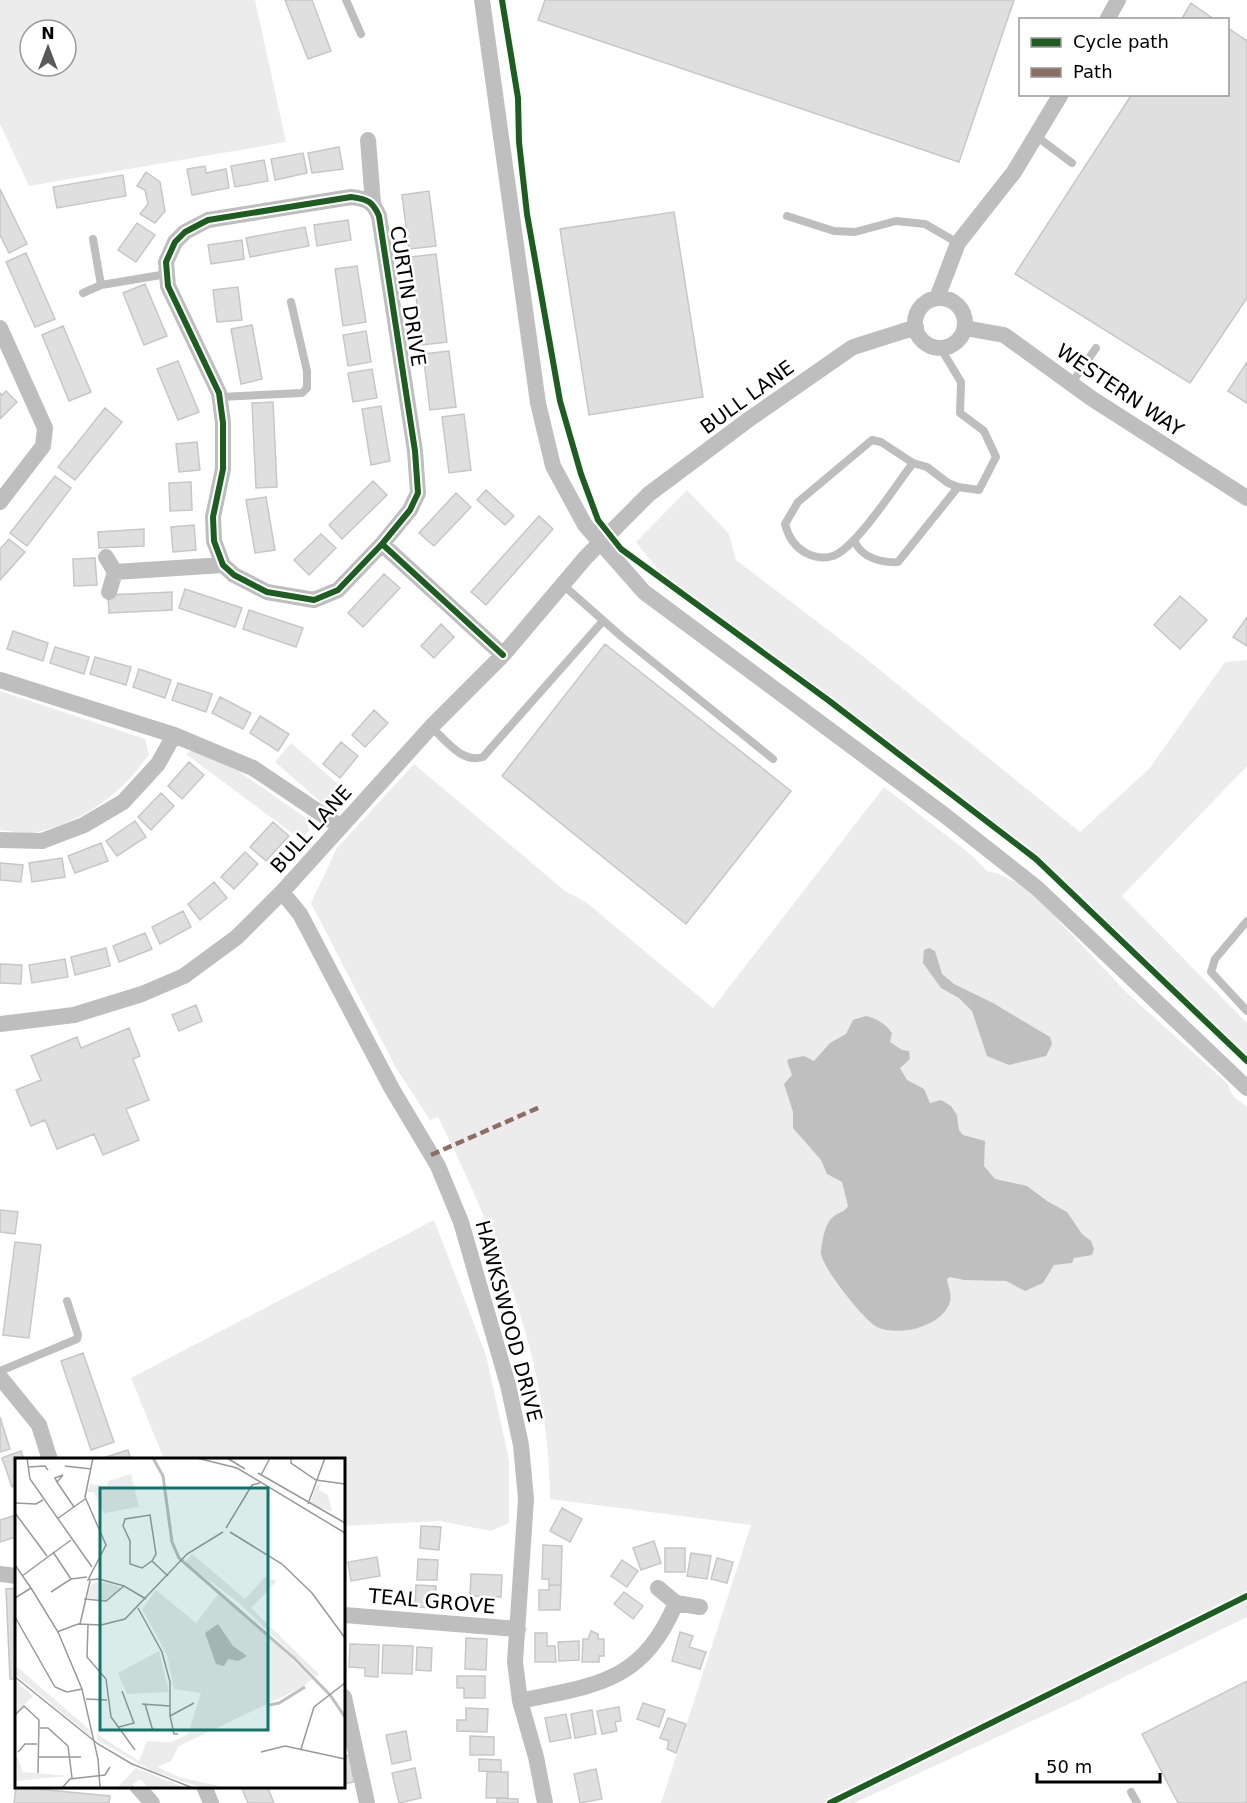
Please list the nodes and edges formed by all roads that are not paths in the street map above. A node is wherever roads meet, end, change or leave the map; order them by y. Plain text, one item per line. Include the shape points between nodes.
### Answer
1 (346, 0) edge
2 (1118, 0) edge
3 (1108, 18) edge
4 (361, 34) dead end
5 (1060, 96) edge
6 (1036, 136) junction
7 (368, 140) dead end
8 (1072, 163) dead end
9 (373, 203) junction
10 (787, 216) dead end
11 (93, 239) dead end
12 (958, 243) junction
13 (167, 274) junction
14 (101, 285) junction
15 (83, 293) dead end
16 (937, 298) junction
17 (291, 302) dead end
18 (916, 327) junction
19 (0, 328) edge
20 (964, 328) junction
21 (940, 347) junction
22 (1096, 348) dead end
23 (1071, 384) junction
24 (220, 397) junction
25 (913, 463) junction
26 (958, 487) junction
27 (1247, 498) edge
28 (0, 502) edge
29 (855, 542) junction
30 (382, 544) junction
31 (106, 557) dead end
32 (223, 565) junction
33 (115, 572) junction
34 (563, 585) junction
35 (109, 592) dead end
36 (603, 621) junction
37 (503, 655) junction
38 (0, 680) edge
39 (431, 727) junction
40 (174, 735) junction
41 (773, 759) dead end
42 (341, 827) junction
43 (0, 840) edge
44 (282, 892) junction
45 (1247, 921) edge
46 (1247, 1011) edge
47 (0, 1024) edge
48 (67, 1301) dead end
49 (0, 1371) edge
50 (0, 1377) edge
51 (49, 1458) edge
52 (0, 1574) edge
53 (15, 1576) edge
54 (658, 1588) dead end
55 (676, 1604) junction
56 (700, 1607) dead end
57 (345, 1615) edge
58 (518, 1629) junction
59 (520, 1701) junction
60 (345, 1705) edge
61 (347, 1721) edge
62 (139, 1788) edge
63 (205, 1788) edge
64 (1131, 1792) dead end
65 (152, 1803) edge
66 (212, 1803) edge
67 (367, 1803) edge
68 (546, 1803) edge
69 (1137, 1803) edge

1 - 4 lane
2 - 3 street
5 - 6 street
6 - 8 lane
6 - 12 street via 1014,172
7 - 9 street
9 - 13 street, CURTIN DRIVE via 351,197 208,220 185,232 175,243 166,262
9 - 30 street, CURTIN DRIVE via 379,216 416,451 418,493 410,510
10 - 12 lane via 834,231 855,232 896,221 925,224
11 - 14 lane
12 - 16 street
13 - 14 lane
13 - 24 street via 168,286
14 - 15 lane
16 - 18 street via 918,312
16 - 20 street via 959,306
17 - 24 lane via 307,371 307,388 302,393
18 - 21 street via 924,341
18 - 34 street, BULL LANE via 853,346 649,494
19 - 28 street via 45,428 43,446
20 - 21 street via 955,342
20 - 23 street, WESTERN WAY via 1004,335
21 - 26 lane via 961,382 960,413 984,431 996,457 979,490
22 - 23 lane
23 - 27 street, WESTERN WAY
24 - 32 street via 223,469 213,525
25 - 26 lane via 927,467
25 - 29 lane
25 - 29 lane via 872,440 798,502 785,524 794,543 812,556 833,556
26 - 29 lane via 898,562 862,554
30 - 32 street, CURTIN DRIVE via 339,590 314,600 267,592
30 - 37 street
31 - 33 street
32 - 33 street
33 - 35 street
34 - 36 lane
34 - 37 street, BULL LANE
36 - 39 lane via 483,757 473,761 465,758
36 - 41 lane
37 - 39 street, BULL LANE
38 - 40 street
39 - 42 street, BULL LANE
40 - 42 street via 253,768
40 - 43 street via 158,764 123,802 84,825 42,841
42 - 44 street, BULL LANE
44 - 47 street, BULL LANE via 237,938 184,976 74,1015
44 - 58 street, HAWKSWOOD DRIVE via 300,914 392,1089 438,1166 461,1222 508,1385 521,1445 526,1499
45 - 46 lane via 1215,959 1211,972
48 - 49 lane via 77,1339
50 - 51 street via 39,1425
52 - 53 street
54 - 55 street
55 - 56 street
55 - 59 street via 653,1647 637,1664 598,1685
57 - 58 street, TEAL GROVE
58 - 59 street, HAWKSWOOD DRIVE via 515,1662
59 - 68 street, HAWKSWOOD DRIVE
60 - 61 street
61 - 67 street
62 - 65 street
63 - 66 street
64 - 69 lane

